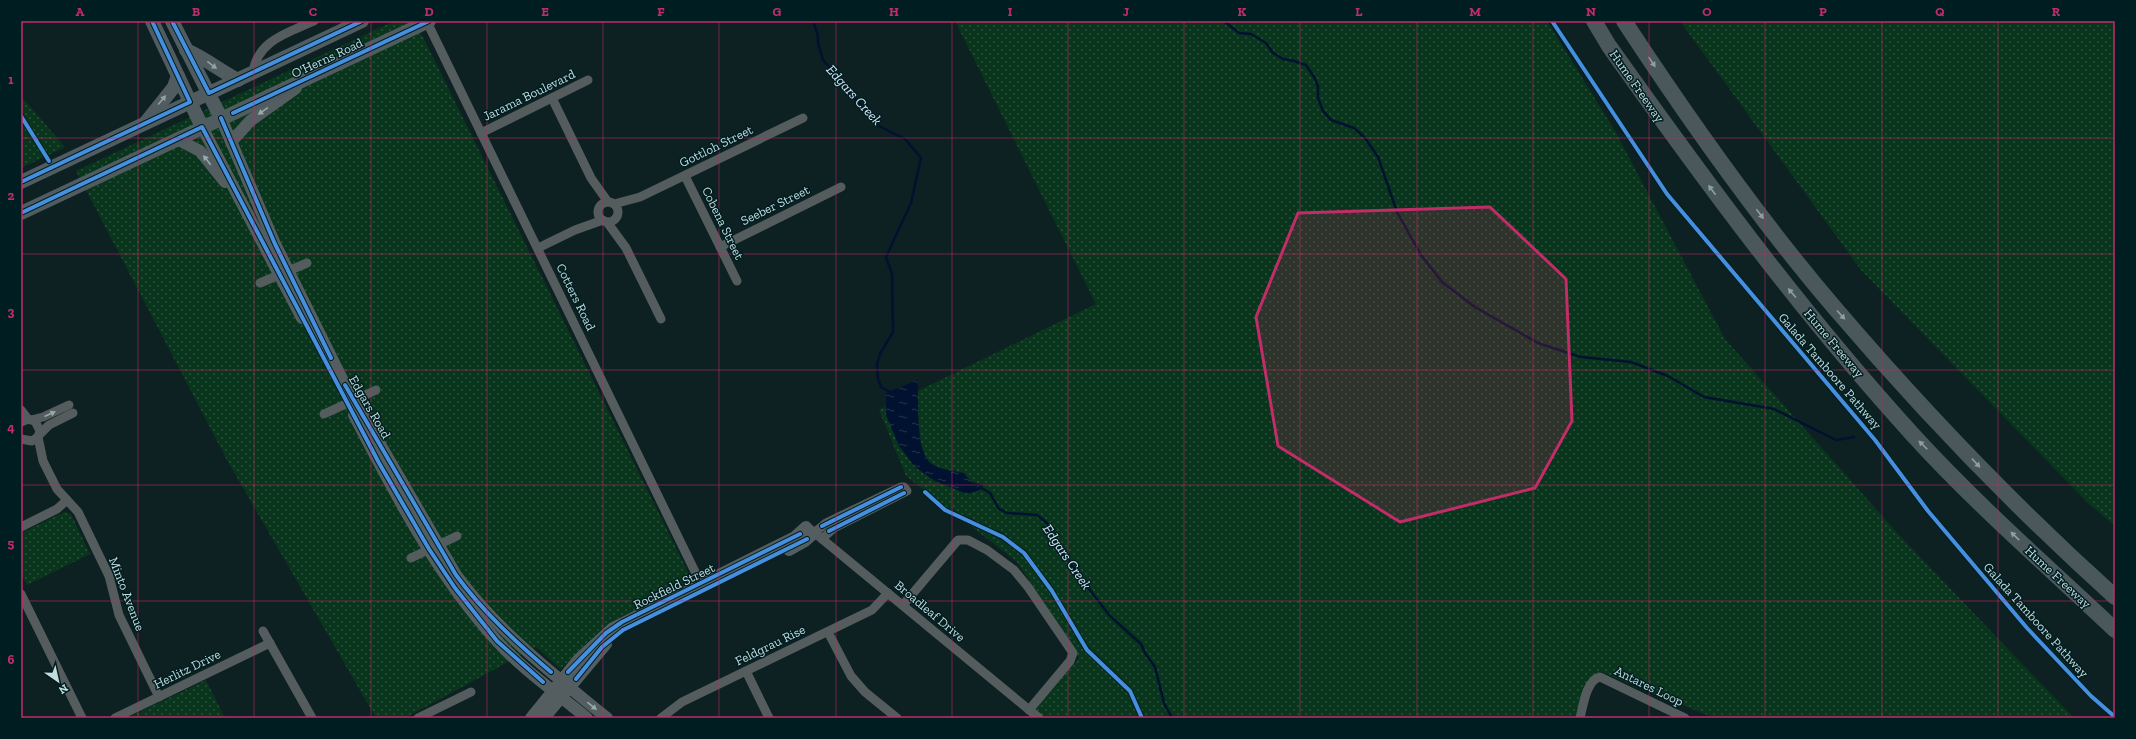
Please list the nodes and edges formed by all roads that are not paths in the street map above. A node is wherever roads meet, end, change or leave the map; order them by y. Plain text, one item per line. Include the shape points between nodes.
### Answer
1 (152, 21) edge
2 (172, 21) edge
3 (314, 21) edge
4 (362, 21) edge
5 (428, 21) edge
6 (1593, 21) edge
7 (1627, 24) edge
8 (186, 50) junction
9 (253, 72) junction
10 (318, 73) junction
11 (178, 76) junction
12 (238, 80) junction
13 (588, 80) dead end
14 (209, 93) junction
15 (552, 98) junction
16 (190, 102) junction
17 (221, 118) junction
18 (803, 118) dead end
19 (144, 124) junction
20 (202, 127) junction
21 (481, 133) junction
22 (177, 139) junction
23 (231, 142) junction
24 (685, 176) junction
25 (21, 182) edge
26 (841, 187) dead end
27 (241, 201) junction
28 (608, 212) junction
29 (21, 213) edge
30 (720, 247) junction
31 (538, 248) junction
32 (307, 263) dead end
33 (284, 273) junction
34 (737, 281) dead end
35 (260, 283) dead end
36 (660, 319) dead end
37 (376, 390) dead end
38 (351, 402) junction
39 (21, 410) edge
40 (324, 414) dead end
41 (27, 421) edge
42 (38, 436) junction
43 (23, 441) edge
44 (43, 461) junction
45 (66, 500) junction
46 (871, 506) dead end
47 (21, 527) edge
48 (811, 531) junction
49 (457, 536) dead end
50 (433, 548) junction
51 (411, 558) dead end
52 (702, 587) junction
53 (21, 594) edge
54 (888, 594) junction
55 (2115, 597) edge
56 (903, 606) junction
57 (2115, 630) edge
58 (263, 631) dead end
59 (828, 632) junction
60 (270, 643) junction
61 (746, 671) junction
62 (565, 684) junction
63 (471, 692) dead end
64 (557, 693) junction
65 (159, 697) junction
66 (1029, 710) junction
67 (82, 718) edge
68 (115, 718) edge
69 (312, 718) edge
70 (418, 718) edge
71 (531, 718) edge
72 (544, 718) edge
73 (587, 718) edge
74 (607, 718) edge
75 (661, 718) edge
76 (769, 718) edge
77 (897, 718) edge
78 (1039, 718) edge
79 (1580, 718) edge
80 (1686, 718) edge

1 - 11 main road, Edgars Road
2 - 8 main road, Edgars Road
3 - 9 street via 265,45 254,63
4 - 9 main road, O'Herns Road
5 - 10 main road, O'Herns Road
5 - 21 street, Cotters Road
57 -> 6 highway, Hume Freeway via 2014,536 1915,437 1862,378 1733,218
7 -> 55 highway, Hume Freeway via 1711,149 1834,307 2002,490
8 -> 12 main road via 201,56 217,70
8 - 14 main road, Edgars Road
9 - 12 main road, O'Herns Road
10 - 17 main road, O'Herns Road
10 -> 23 main road via 250,121
11 - 16 main road, Edgars Road
19 -> 11 main road via 174,88
12 - 14 main road, O'Herns Road
13 - 15 street, Jarama Boulevard
14 - 16 main road, O'Herns Road
14 - 17 main road, Edgars Road
15 - 21 street, Jarama Boulevard
15 - 28 street
16 - 19 main road, O'Herns Road
16 - 20 main road, Edgars Road
17 - 20 main road, O'Herns Road
17 - 23 main road, Edgars Road
18 - 24 street, Gottloh Street
19 - 25 main road, O'Herns Road
20 - 22 main road, O'Herns Road
20 - 27 main road, Edgars Road
21 - 31 street, Cotters Road
27 -> 22 main road via 200,152
22 - 29 main road, O'Herns Road
23 - 33 main road, Edgars Road
24 - 28 street, Gottloh Street
24 - 30 street, Cobena Street
26 - 30 street, Seeber Street
27 - 33 main road, Edgars Road
28 - 31 street, Gottloh Street
28 - 36 street
30 - 34 street, Cobena Street
31 - 52 street, Cotters Road
32 - 33 street
33 - 35 street
33 - 38 main road, Edgars Road
37 - 38 street
38 - 40 street
38 - 50 main road, Edgars Road
39 - 41 street, Minto Avenue
41 - 42 street, Minto Avenue via 37,424
41 -> 42 street via 71,409
42 - 43 street via 32,441
42 - 44 street, Minto Avenue
43 - 44 street, Minto Avenue
44 - 45 street, Minto Avenue via 57,489
45 - 47 street via 57,509
45 - 65 street, Minto Avenue via 78,512 109,576 119,615
46 - 48 street, Rockfield Street
48 - 52 main road, Rockfield Street via 800,544
48 - 54 street, Broadleaf Drive
49 - 50 street
50 - 51 street
50 - 62 main road, Edgars Road via 470,595 515,641
50 - 64 main road, Edgars Road via 455,588 497,642
52 - 62 main road, Rockfield Street via 614,636
53 - 67 street
54 - 56 street, Broadleaf Drive
54 - 59 street, Feldgrau Rise via 872,610
56 - 66 street, Broadleaf Drive
56 - 66 street via 958,540 968,540 1008,565 1028,587 1073,653 1070,661
58 - 60 street
59 - 61 street, Feldgrau Rise
59 - 77 street via 852,676 866,692
60 - 65 street, Herlitz Drive
60 - 69 street
61 - 75 street, Feldgrau Rise via 682,702
61 - 76 street
62 - 64 main road, Rockfield Street
62 -> 74 main road, Edgars Road
63 - 70 street
64 - 71 main road, Rockfield Street
64 - 72 main road, Rockfield Street
64 - 73 main road, Edgars Road
65 - 68 street, Herlitz Drive
66 - 78 street, Broadleaf Drive
79 - 80 street, Antares Loop via 1590,685 1593,680 1600,677

